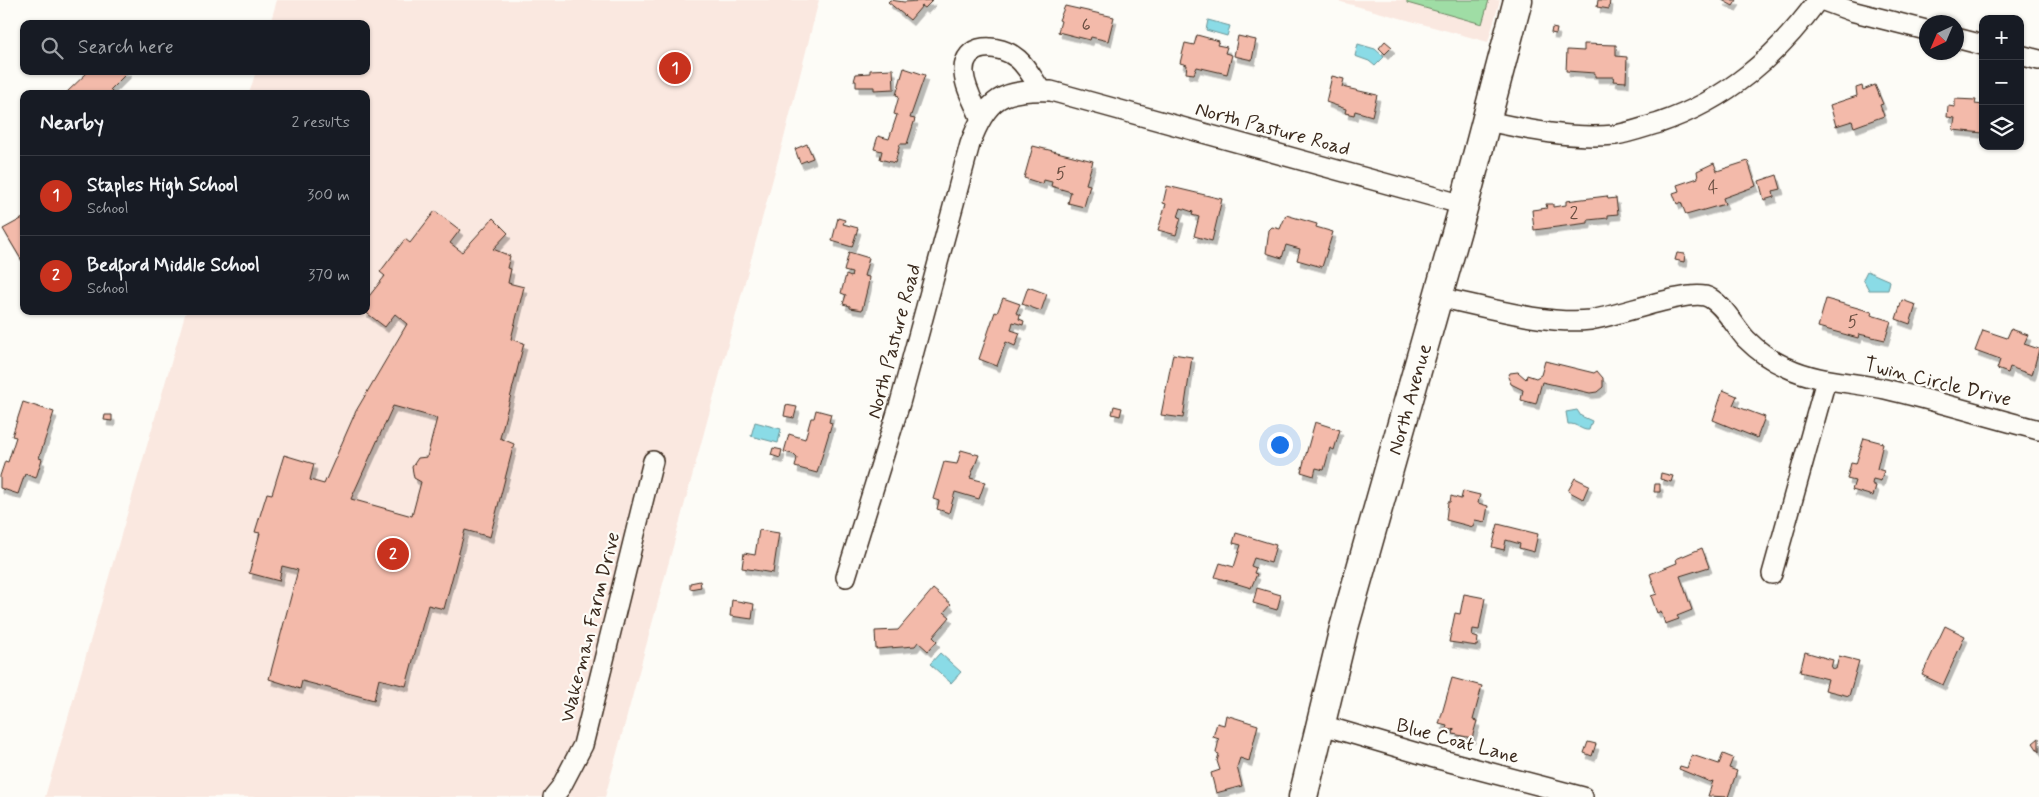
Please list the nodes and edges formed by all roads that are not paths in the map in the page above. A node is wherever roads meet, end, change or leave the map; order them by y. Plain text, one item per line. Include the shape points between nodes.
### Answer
1 (1518, 0) edge
2 (1820, 0) edge
3 (1919, 28) edge
4 (1964, 40) edge
5 (1979, 44) edge
6 (2024, 56) edge
7 (2039, 60) edge
8 (1041, 90) junction
9 (980, 117) junction
10 (1487, 121) junction
11 (1464, 205) junction
12 (1437, 298) junction
13 (1826, 380) junction
14 (2039, 430) edge
15 (654, 461) dead end
16 (1772, 574) dead end
17 (846, 577) dead end
18 (1322, 725) junction
19 (553, 797) edge
20 (1303, 797) edge
21 (1583, 797) edge

1 - 10 street, North Avenue
2 - 3 street
2 - 10 street via 1765,62 1720,96 1686,114 1616,134 1561,135
4 - 5 street
6 - 7 street
8 - 9 street, North Pasture Road via 1025,90 1005,96 991,104
8 - 9 street via 1017,58 984,46 974,49 967,58 964,73
8 - 11 street, North Pasture Road
9 - 17 street, North Pasture Road via 900,403
10 - 11 street, North Avenue
11 - 12 street, North Avenue
12 - 13 street, Twin Circle Drive via 1570,320 1622,314 1687,297 1706,297 1720,306 1747,340 1774,361
12 - 18 street, North Avenue via 1344,628
13 - 14 street, Twin Circle Drive via 1887,390
13 - 16 street
15 - 19 street, Wakeman Farm Drive via 583,745
18 - 20 street, North Avenue
18 - 21 street, Blue Coat Lane

